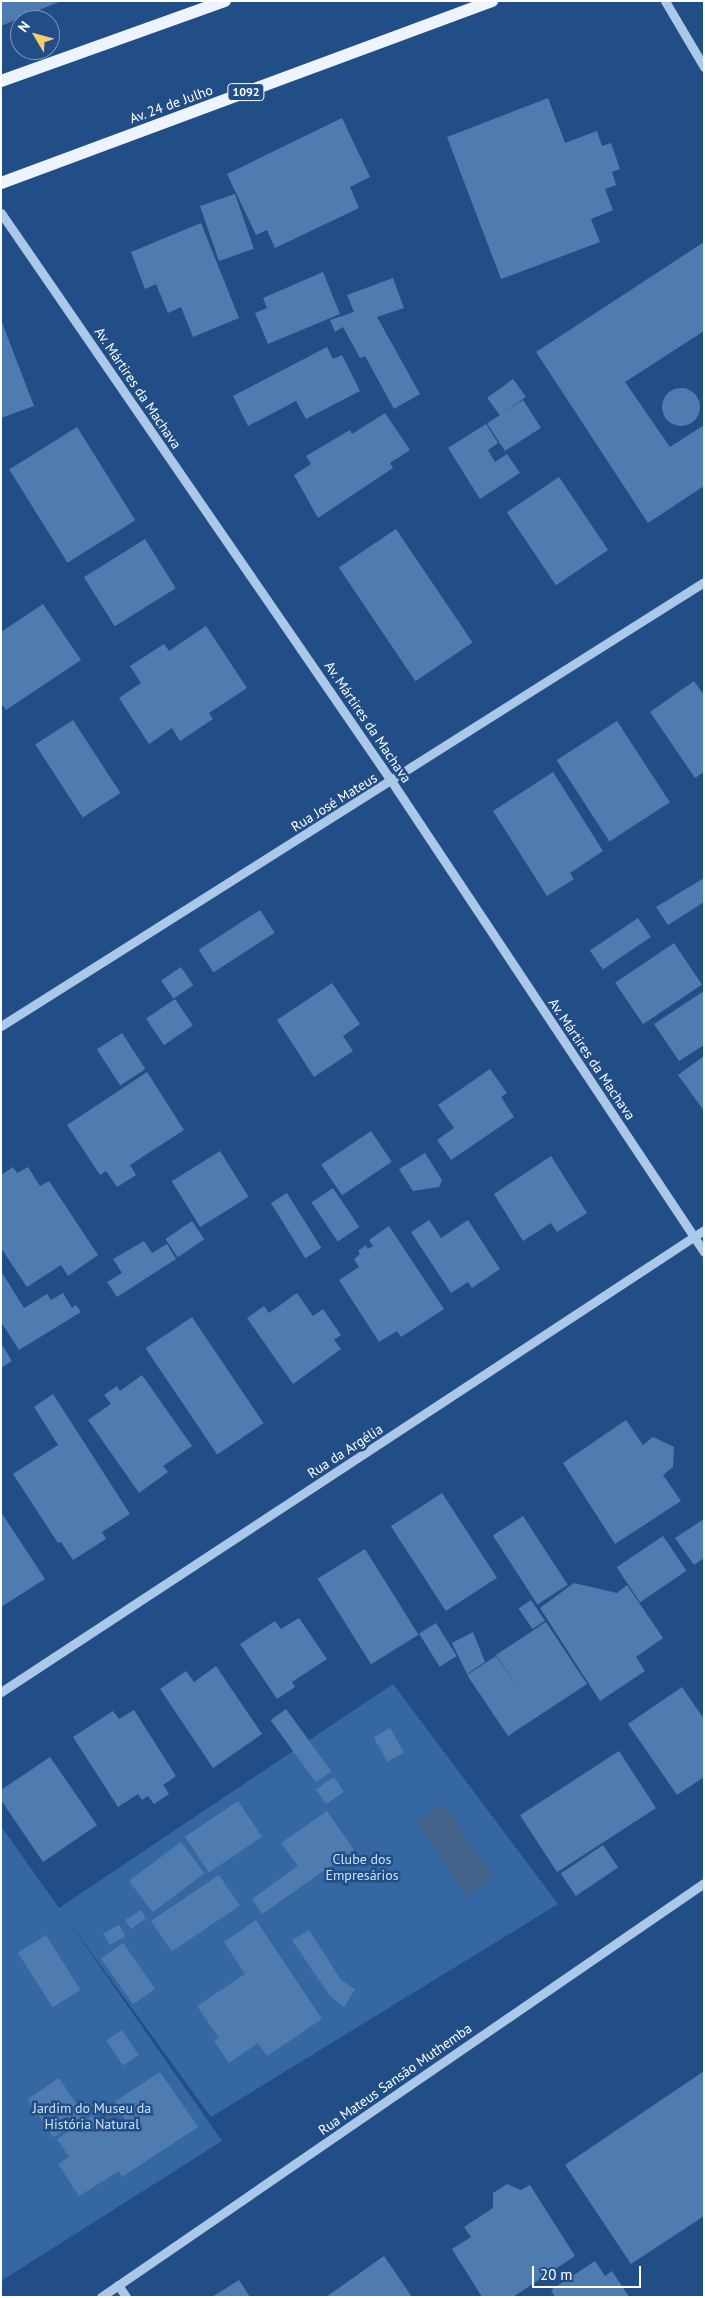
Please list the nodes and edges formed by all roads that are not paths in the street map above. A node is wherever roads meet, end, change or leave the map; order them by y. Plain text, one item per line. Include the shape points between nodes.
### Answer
1 (225, 1) edge
2 (492, 1) edge
3 (665, 1) edge
4 (704, 67) edge
5 (1, 81) edge
6 (1, 183) edge
7 (1, 213) edge
8 (704, 582) edge
9 (392, 782) junction
10 (1, 1026) edge
11 (704, 1230) edge
12 (693, 1237) junction
13 (704, 1252) edge
14 (1, 1692) edge
15 (704, 1883) edge
16 (118, 2285) junction
17 (101, 2297) edge
18 (126, 2297) edge

1 - 5 main road
2 - 6 main road, Av. 24 de Julho / 1092
3 - 4 street
7 - 9 street, Av. Mártires da Machava
8 - 9 street, Rua José Mateus
9 - 10 street, Rua José Mateus
9 - 12 street, Av. Mártires da Machava
11 - 12 street, Rua da Argélia
12 - 13 street, Av. Mártires da Machava
12 - 14 street, Rua da Argélia
15 - 16 street, Rua Mateus Sansão Muthemba
16 - 17 street, Rua Mateus Sansão Muthemba
16 - 18 street

